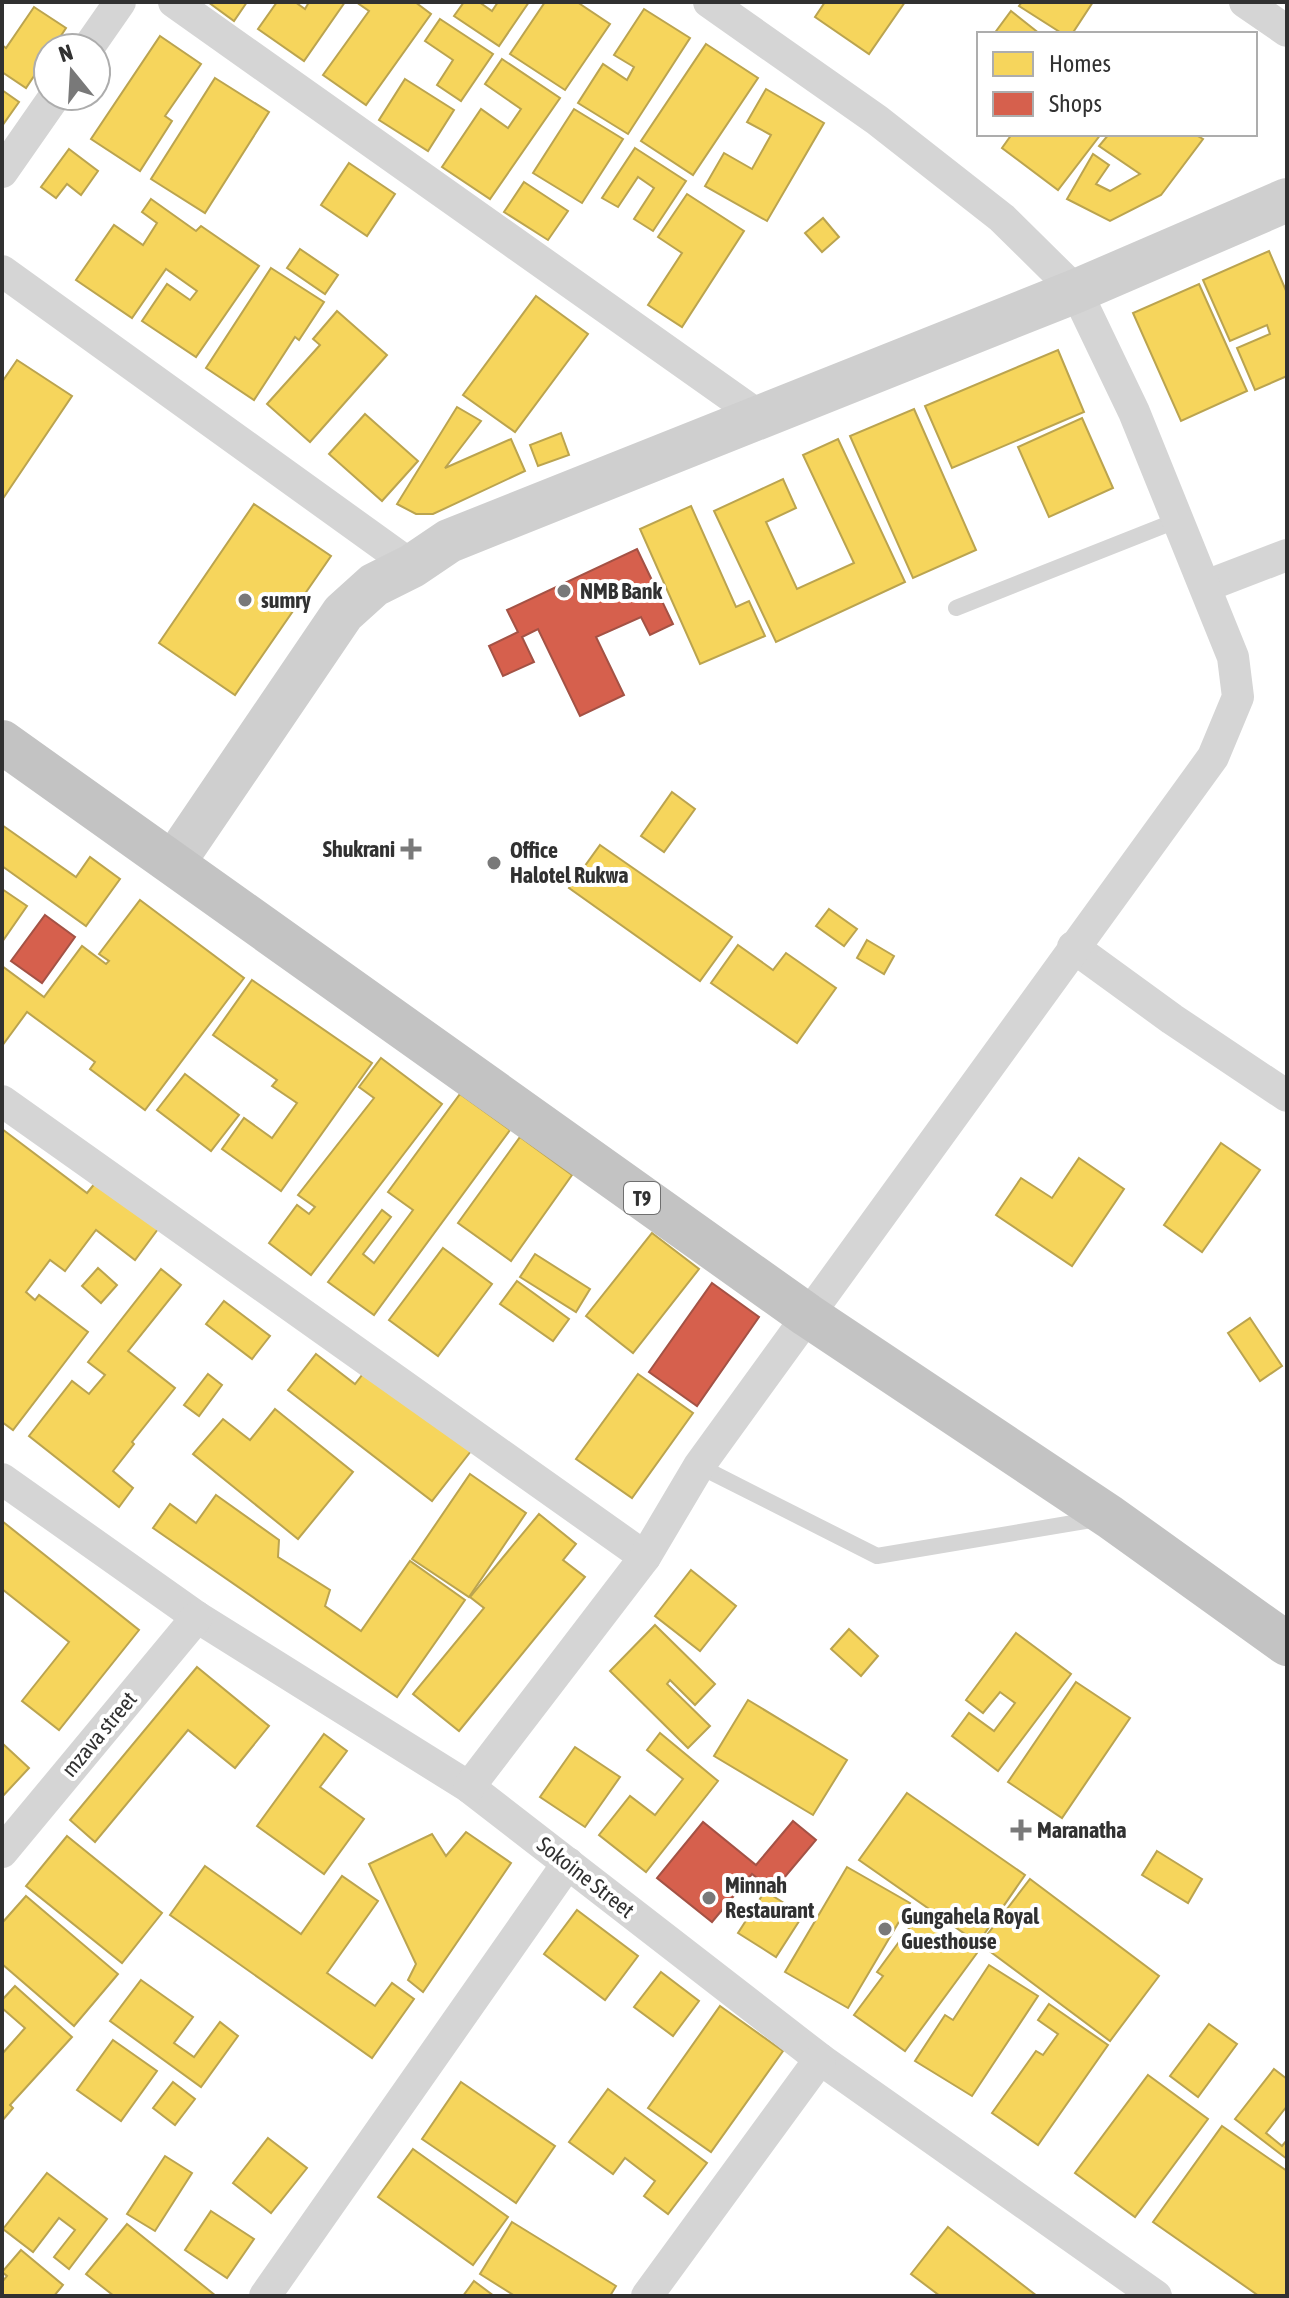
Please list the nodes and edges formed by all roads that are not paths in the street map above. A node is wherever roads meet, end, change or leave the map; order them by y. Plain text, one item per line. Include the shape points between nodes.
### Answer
1 (120, 2) edge
2 (174, 2) edge
3 (709, 2) edge
4 (1245, 2) edge
5 (1287, 31) edge
6 (99, 32) edge
7 (44, 112) edge
8 (2, 172) edge
9 (1287, 200) edge
10 (2, 271) edge
11 (1076, 291) junction
12 (759, 416) junction
13 (1178, 520) junction
14 (1287, 555) edge
15 (412, 566) junction
16 (1206, 586) junction
17 (956, 608) dead end
18 (2, 742) edge
19 (174, 862) junction
20 (1073, 947) junction
21 (1287, 1096) edge
22 (2, 1101) edge
23 (807, 1315) junction
24 (699, 1466) junction
25 (2, 1479) edge
26 (1110, 1517) junction
27 (645, 1557) junction
28 (197, 1617) junction
29 (1287, 1644) edge
30 (469, 1787) junction
31 (2, 1852) edge
32 (568, 1863) junction
33 (820, 2059) junction
34 (265, 2296) edge
35 (647, 2296) edge
36 (1156, 2296) edge

1 - 6 street
2 - 12 street
3 - 11 street via 902,139 1002,218
4 - 5 street
7 - 8 street
9 - 11 street
10 - 15 street
11 - 12 street
11 - 13 street
12 - 15 street via 449,541
13 - 16 street
13 - 17 lane
14 - 16 street
15 - 19 street via 374,585 343,613
16 - 20 street via 1233,657 1238,697 1213,757
18 - 19 highway, T9
19 - 23 highway, T9
20 - 21 street
20 - 23 street
22 - 27 street
23 - 24 street
23 - 26 highway, T9
24 - 26 lane via 877,1556
24 - 27 street
25 - 28 street, Sokoine Street
26 - 29 highway, T9
27 - 30 street
28 - 30 street, Sokoine Street
28 - 31 street, mzava street
30 - 32 street, Sokoine Street
32 - 33 street, Sokoine Street
32 - 34 street
33 - 35 street
33 - 36 street, Sokoine Street

